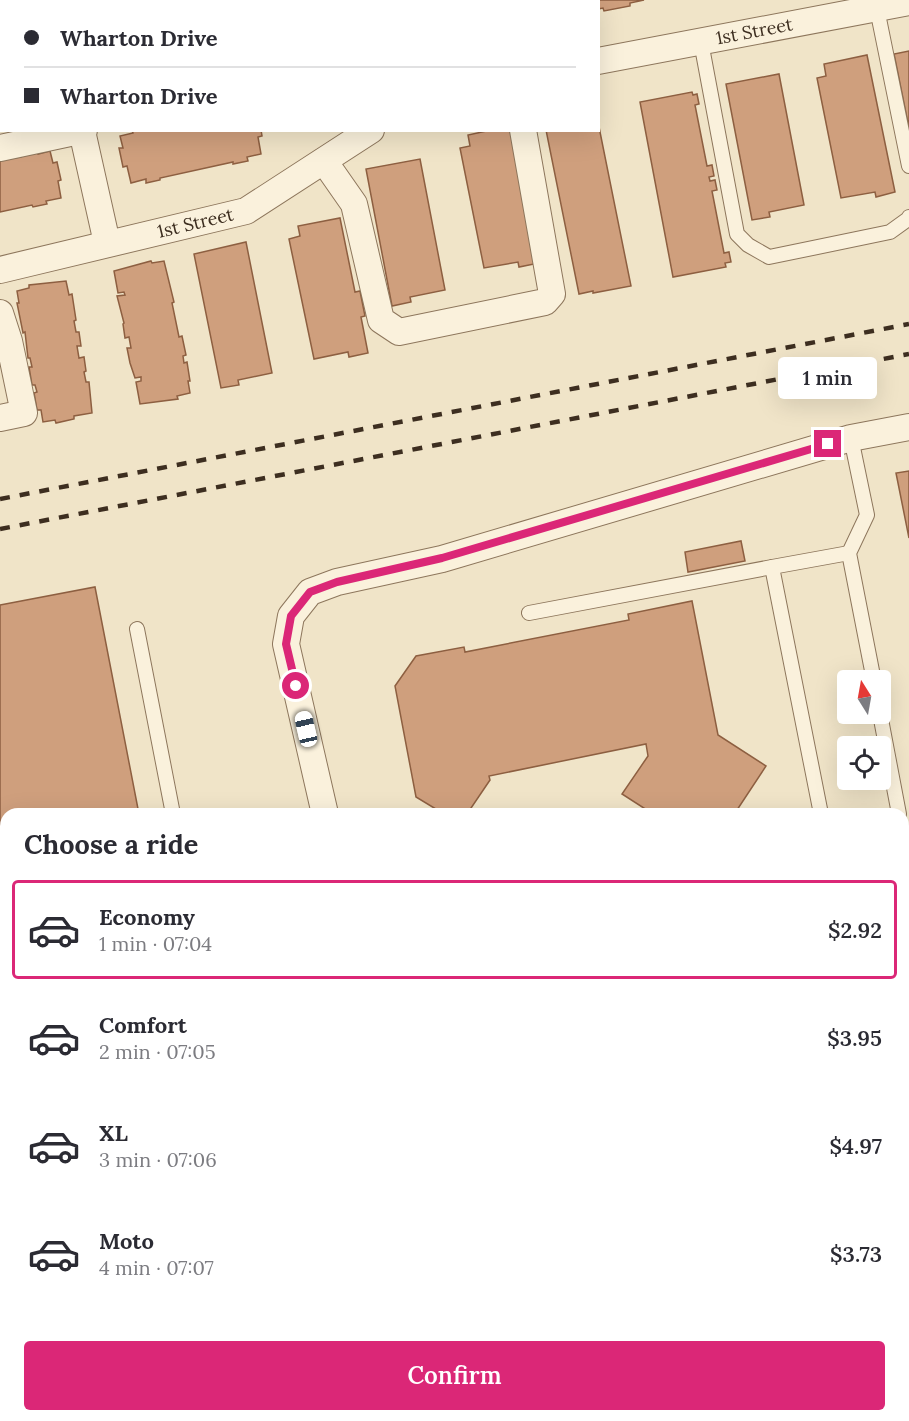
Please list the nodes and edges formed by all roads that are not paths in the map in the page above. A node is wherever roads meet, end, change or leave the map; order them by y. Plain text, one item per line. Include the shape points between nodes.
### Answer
1 (909, 2) edge
2 (876, 4) edge
3 (701, 42) junction
4 (600, 61) edge
5 (78, 132) edge
6 (83, 132) edge
7 (368, 132) edge
8 (523, 132) edge
9 (0, 148) edge
10 (324, 161) junction
11 (909, 166) edge
12 (909, 217) edge
13 (107, 243) junction
14 (0, 270) edge
15 (0, 313) edge
16 (0, 418) edge
17 (909, 427) edge
18 (851, 438) junction
19 (849, 553) junction
20 (772, 567) junction
21 (529, 613) dead end
22 (137, 629) dead end
23 (872, 670) edge
24 (882, 724) edge
25 (172, 808) edge
26 (324, 808) edge
27 (820, 808) edge
28 (898, 808) edge

1 - 2 street, 1st Street
2 - 3 street, 1st Street
2 - 11 lane
3 - 4 street, 1st Street
3 - 12 lane via 737,234 748,245 769,257 890,232
5 - 9 street
6 - 13 street
7 - 10 street, 1st Street
8 - 10 street via 552,294 545,302 399,333 381,320 354,204
10 - 13 street, 1st Street via 246,211
13 - 14 street, 1st Street
15 - 16 street via 24,413
17 - 18 street
18 - 19 lane via 867,515
18 - 26 street via 442,558 310,592 291,616 286,644
19 - 20 lane
19 - 23 lane
20 - 21 lane
20 - 27 lane
22 - 25 lane
24 - 28 lane

